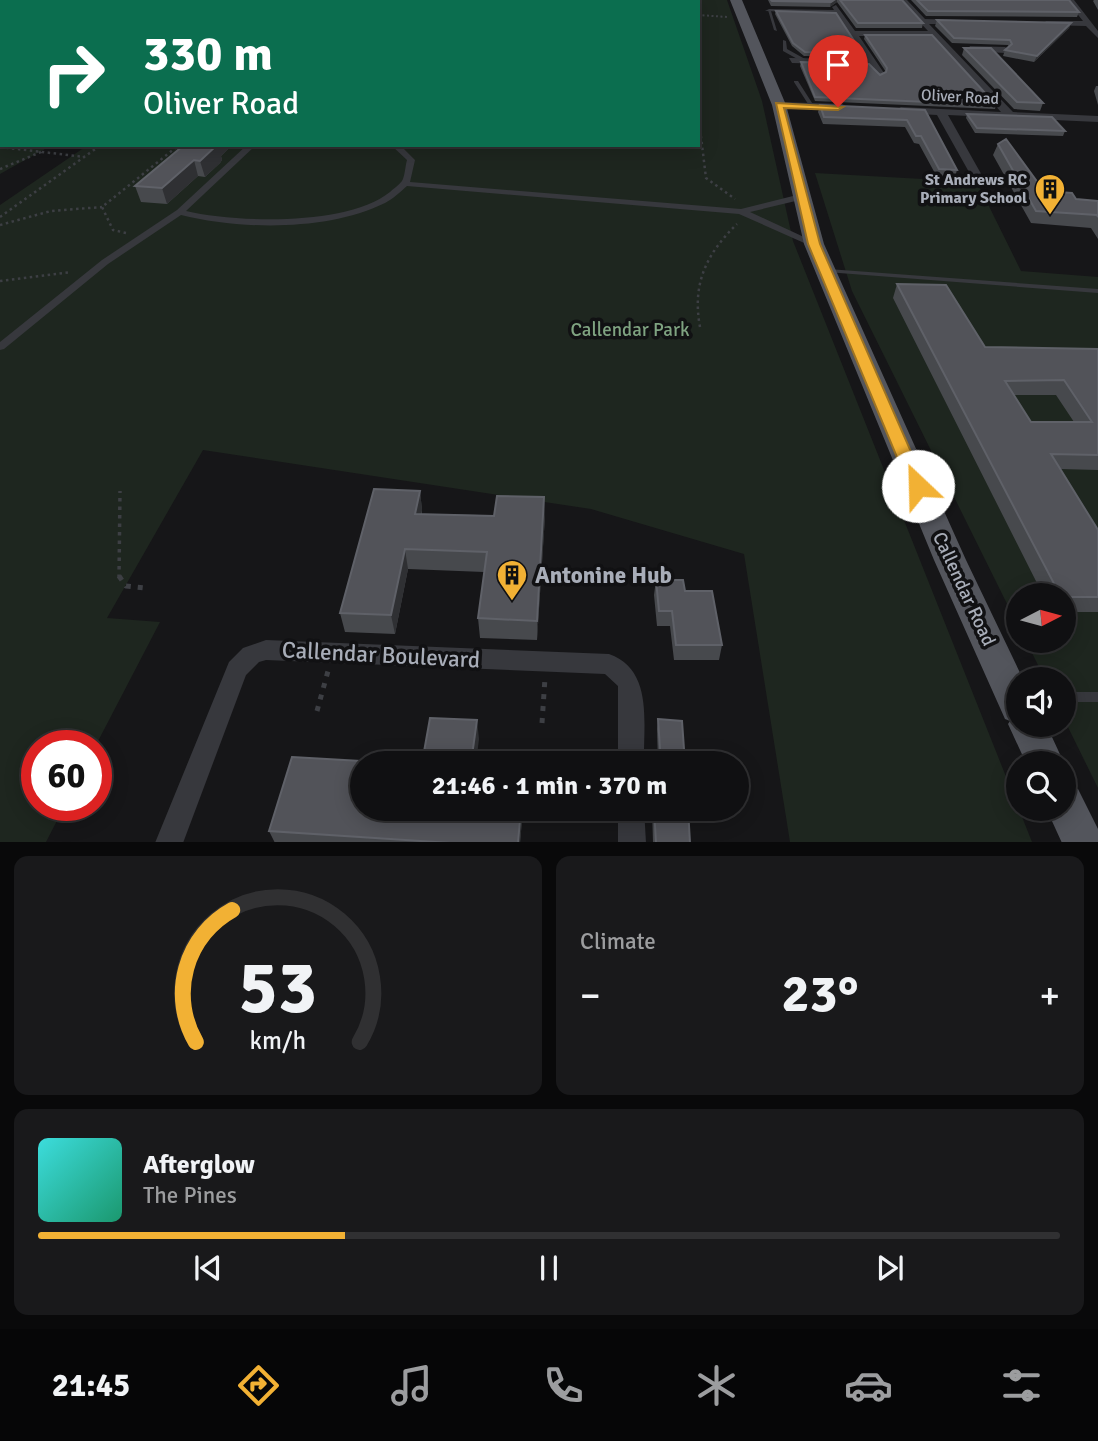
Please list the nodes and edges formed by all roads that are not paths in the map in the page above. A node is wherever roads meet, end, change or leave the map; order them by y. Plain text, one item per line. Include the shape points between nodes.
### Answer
1 (903, 0) edge
2 (1070, 0) edge
3 (741, 11) edge
4 (769, 11) joint
5 (924, 21) junction
6 (965, 22) edge
7 (1033, 23) edge
8 (1088, 24) junction
9 (776, 30) dead end
10 (853, 33) junction
11 (936, 34) junction
12 (1098, 36) edge
13 (784, 41) dead end
14 (951, 49) junction
15 (1005, 50) edge
16 (792, 60) dead end
17 (803, 60) junction
18 (871, 62) junction
19 (879, 73) edge
20 (796, 82) dead end
21 (779, 105) junction
22 (812, 106) junction
23 (851, 108) edge
24 (890, 110) edge
25 (941, 112) junction
26 (1010, 115) junction
27 (1098, 119) edge
28 (250, 147) edge
29 (397, 147) edge
30 (978, 179) dead end
31 (407, 184) junction
32 (802, 197) junction
33 (742, 210) junction
34 (180, 212) junction
35 (814, 244) junction
36 (824, 271) junction
37 (1098, 291) edge
38 (0, 347) edge
39 (1006, 678) edge
40 (1076, 697) edge
41 (1098, 697) edge
42 (631, 751) edge
43 (631, 821) edge
44 (1073, 821) edge
45 (169, 842) edge
46 (632, 842) edge
47 (1083, 842) edge

1 - 5 street
2 - 8 street
3 - 21 main road, Callendar Road
4 - 9 lane
4 - 10 street via 837,10
5 - 6 street
5 - 11 street
7 - 8 street
8 - 12 street
10 - 11 street
10 - 18 street
11 - 14 street
13 - 17 lane via 785,50
14 - 15 street
14 - 26 street
16 - 17 street
17 - 18 street
18 - 19 street
20 - 22 lane
21 - 22 street
21 - 32 main road, Callendar Road
22 - 23 street
24 - 25 street, Oliver Road
25 - 26 street, Oliver Road
25 - 30 street
26 - 27 street, Oliver Road
28 - 34 street
29 - 31 street via 411,160
31 - 33 street
31 - 34 street via 369,206 308,220 220,222
32 - 33 street
32 - 35 main road, Callendar Road
33 - 35 street
34 - 38 street via 105,262
35 - 36 main road, Callendar Road
36 - 37 lane
36 - 39 main road, Callendar Road
40 - 41 lane
42 - 45 street, Callendar Boulevard via 630,685 623,673 609,664 266,650 251,655 237,669
43 - 46 street
44 - 47 main road

